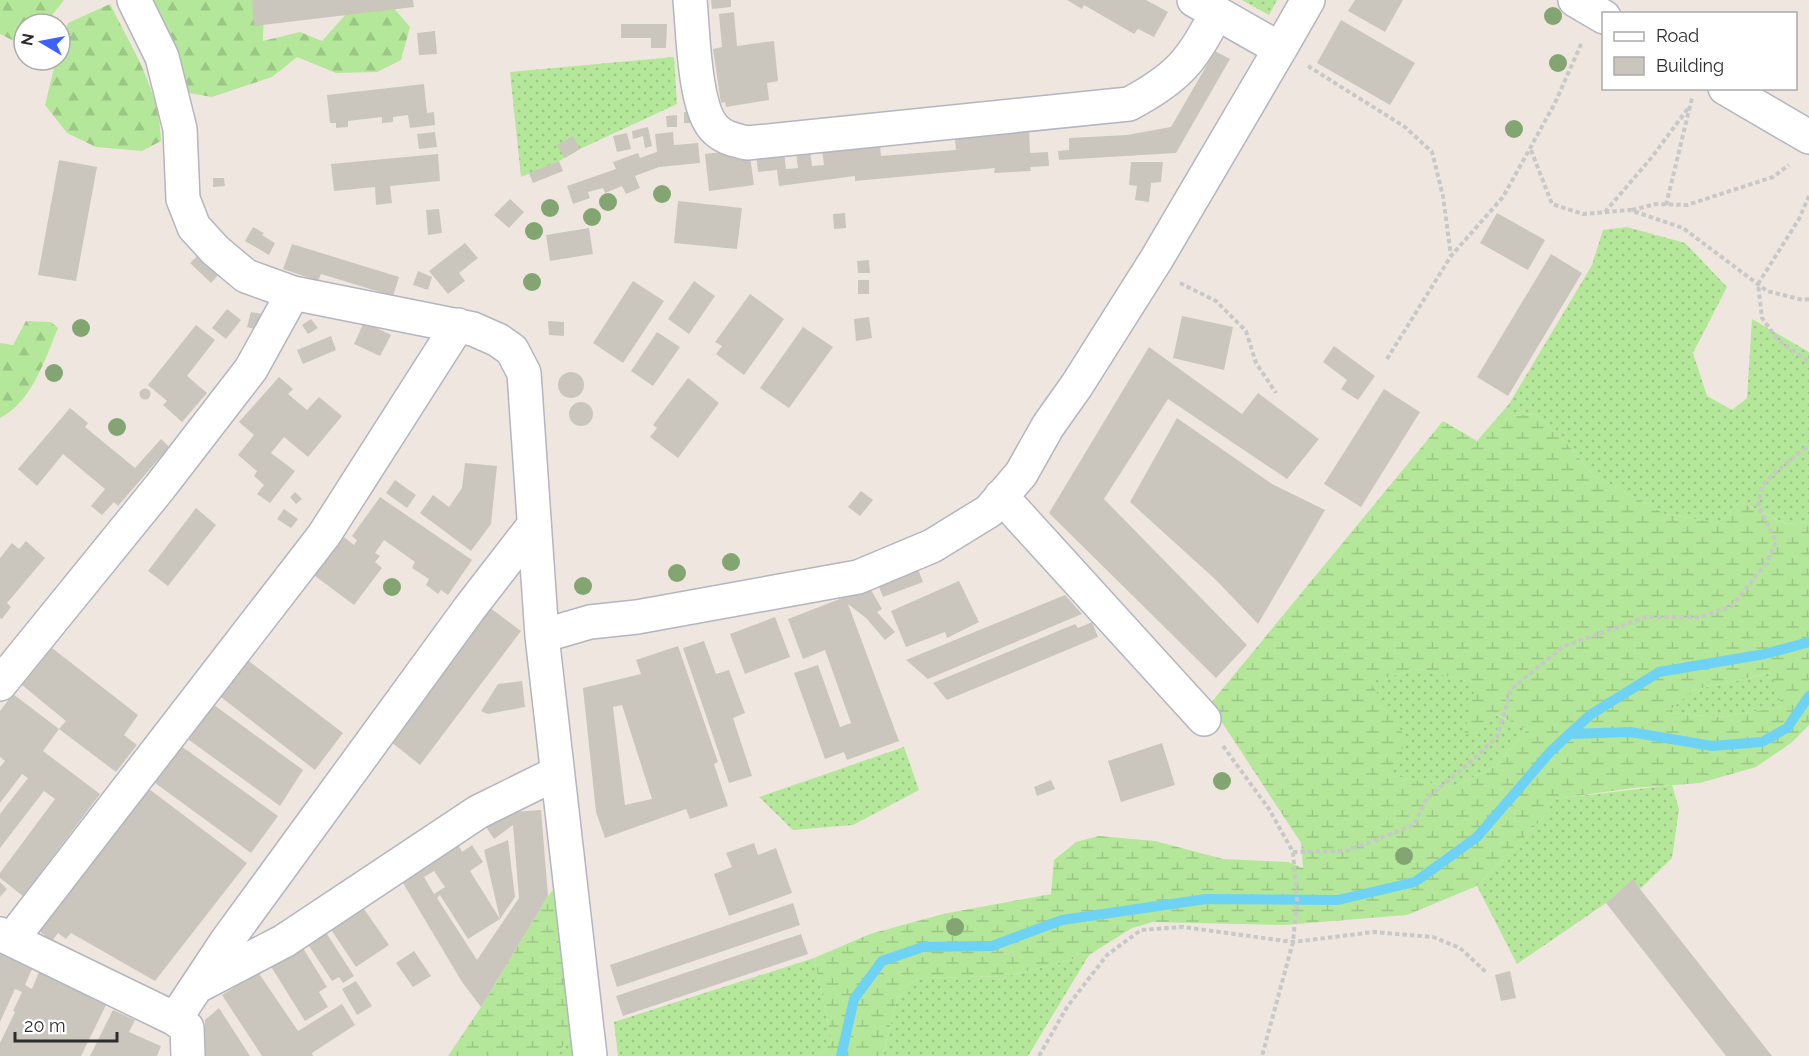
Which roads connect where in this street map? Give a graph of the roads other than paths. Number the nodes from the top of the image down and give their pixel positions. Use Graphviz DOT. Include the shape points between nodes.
graph roads {
  1 [pos="134,0"];
  2 [pos="690,0"];
  3 [pos="1308,0"];
  4 [pos="1205,6"];
  5 [pos="1280,49"];
  6 [pos="1727,90"];
  7 [pos="1800,150"];
  8 [pos="293,292"];
  9 [pos="458,325"];
  10 [pos="1001,496"];
  11 [pos="534,525"];
  12 [pos="542,636"];
  13 [pos="0,684"];
  14 [pos="1204,719"];
  15 [pos="557,773"];
  16 [pos="6,936"];
  17 [pos="198,986"];
  18 [pos="175,1019"];
  19 [pos="188,1056"];
  20 [pos="590,1056"];
  1 -- 8 [label="street" via="162,57 180,129 183,199 194,227 246,276"];
  2 -- 4 [label="street" via="704,111 713,127 727,138 747,143 1129,104 1184,67 1202,41"];
  3 -- 5 [label="street"];
  4 -- 5 [label="street"];
  5 -- 10 [label="street" via="1156,260 1021,474"];
  6 -- 7 [label="street"];
  8 -- 9 [label="street"];
  8 -- 13 [label="street" via="251,369"];
  9 -- 11 [label="street" via="498,340 512,350 524,373"];
  9 -- 16 [label="street" via="324,535"];
  10 -- 12 [label="street" via="989,511 932,546 858,577 590,622"];
  10 -- 14 [label="street"];
  11 -- 12 [label="street"];
  11 -- 17 [label="street" via="240,923"];
  12 -- 15 [label="street"];
  15 -- 17 [label="street" via="478,812 284,941"];
  15 -- 20 [label="street"];
  16 -- 18 [label="street"];
  17 -- 18 [label="street"];
  18 -- 19 [label="street" via="187,1028"];
}
